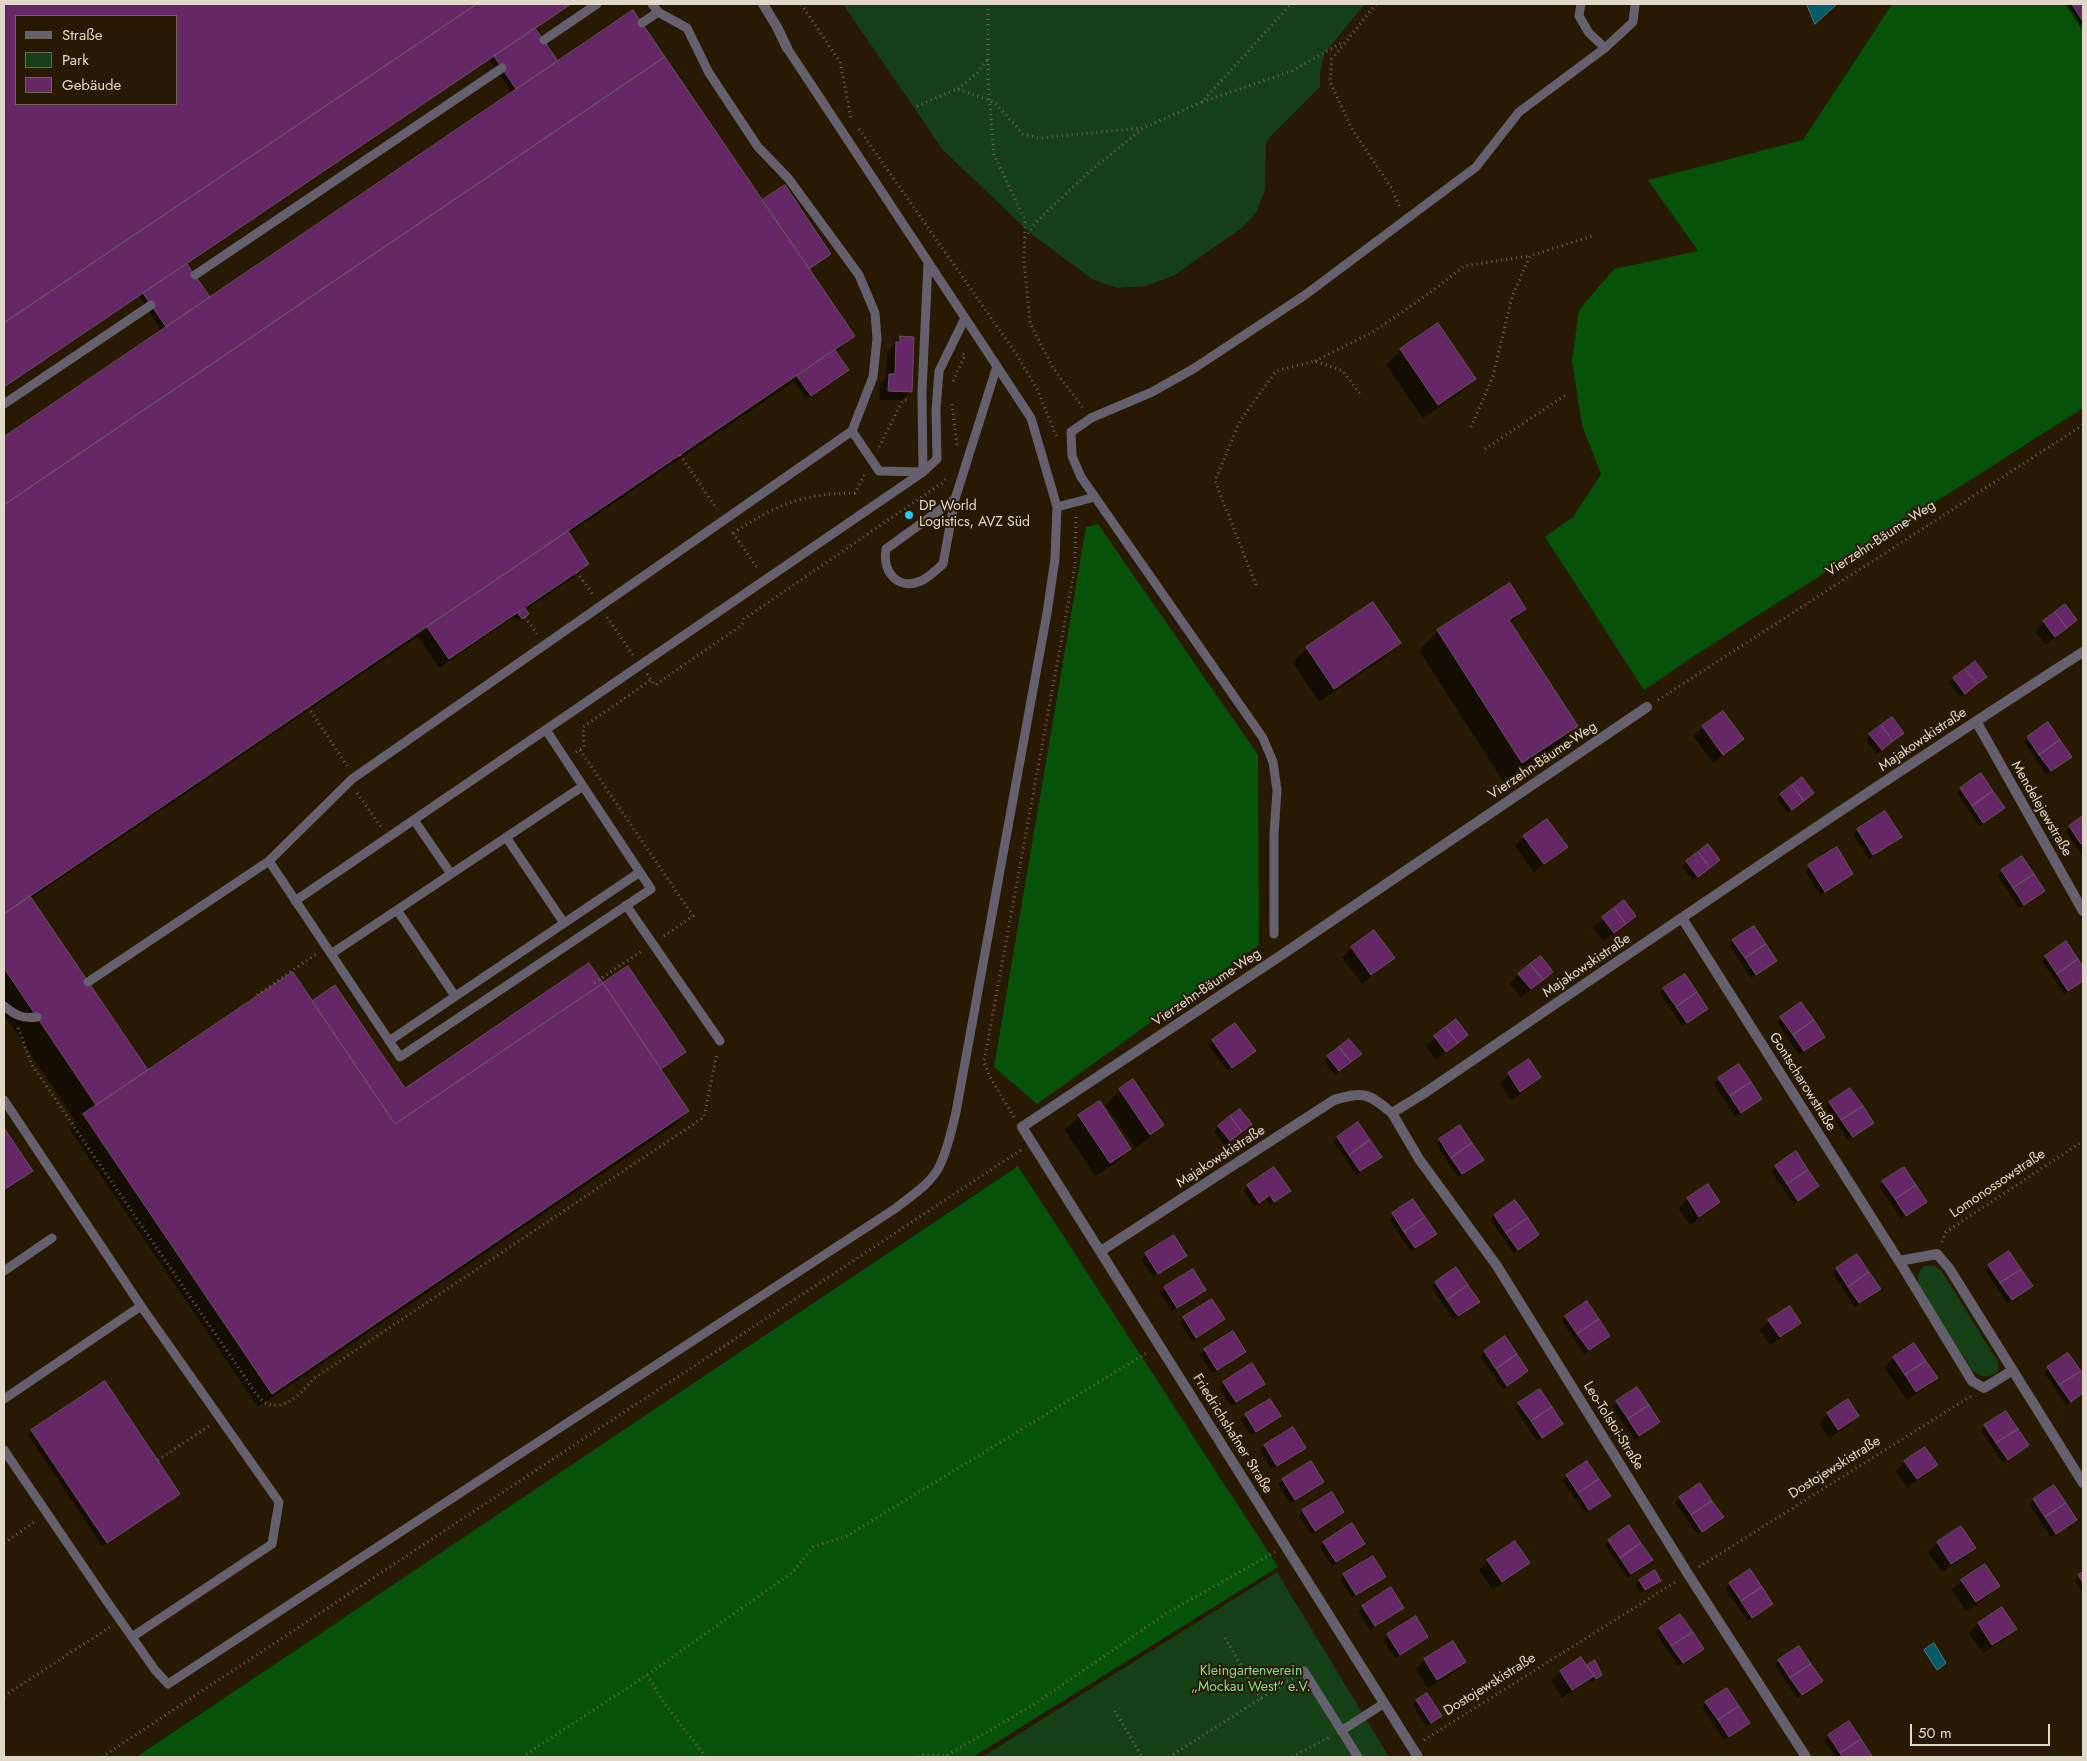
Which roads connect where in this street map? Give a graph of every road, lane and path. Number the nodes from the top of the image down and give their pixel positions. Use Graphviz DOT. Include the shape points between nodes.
graph roads {
  1 [pos="597,4"];
  2 [pos="652,4"];
  3 [pos="763,4"];
  4 [pos="801,4"];
  5 [pos="988,4"];
  6 [pos="1291,4"];
  7 [pos="1376,4"];
  8 [pos="1581,4"];
  9 [pos="1635,4"];
  10 [pos="658,12"];
  11 [pos="642,23"];
  12 [pos="544,40"];
  13 [pos="1346,41"];
  14 [pos="787,48"];
  15 [pos="1605,48"];
  16 [pos="988,59"];
  17 [pos="502,68"];
  18 [pos="957,89"];
  19 [pos="989,100"];
  20 [pos="1202,102"];
  21 [pos="917,106"];
  22 [pos="1143,128"];
  23 [pos="1404,219"];
  24 [pos="1595,235"];
  25 [pos="1024,239"];
  26 [pos="1530,256"];
  27 [pos="928,263"];
  28 [pos="194,275"];
  29 [pos="151,305"];
  30 [pos="965,318"];
  31 [pos="1314,361"];
  32 [pos="997,366"];
  33 [pos="1360,394"];
  34 [pos="1566,394"];
  35 [pos="922,399"];
  36 [pos="4,404"];
  37 [pos="1091,418"];
  38 [pos="2083,425"];
  39 [pos="1471,427"];
  40 [pos="852,431"];
  41 [pos="1060,447"];
  42 [pos="1485,449"];
  43 [pos="872,460"];
  44 [pos="923,472"];
  45 [pos="1095,497"];
  46 [pos="955,499"];
  47 [pos="1075,502"];
  48 [pos="1057,507"];
  49 [pos="733,533"];
  50 [pos="1256,585"];
  51 [pos="525,616"];
  52 [pos="544,645"];
  53 [pos="2083,652"];
  54 [pos="651,680"];
  55 [pos="1647,707"];
  56 [pos="1976,721"];
  57 [pos="546,730"];
  58 [pos="564,759"];
  59 [pos="583,786"];
  60 [pos="414,820"];
  61 [pos="506,837"];
  62 [pos="269,861"];
  63 [pos="640,872"];
  64 [pos="451,874"];
  65 [pos="295,901"];
  66 [pos="626,905"];
  67 [pos="397,910"];
  68 [pos="2083,911"];
  69 [pos="1682,918"];
  70 [pos="564,922"];
  71 [pos="1274,934"];
  72 [pos="328,950"];
  73 [pos="88,982"];
  74 [pos="257,994"];
  75 [pos="455,996"];
  76 [pos="4,1006"];
  77 [pos="12,1014"];
  78 [pos="36,1017"];
  79 [pos="389,1041"];
  80 [pos="720,1041"];
  81 [pos="4,1100"];
  82 [pos="1392,1113"];
  83 [pos="1022,1127"];
  84 [pos="2083,1141"];
  85 [pos="1032,1142"];
  86 [pos="52,1238"];
  87 [pos="1101,1251"];
  88 [pos="1936,1254"];
  89 [pos="1899,1261"];
  90 [pos="4,1271"];
  91 [pos="141,1306"];
  92 [pos="1160,1345"];
  93 [pos="2013,1370"];
  94 [pos="1984,1388"];
  95 [pos="4,1399"];
  96 [pos="220,1418"];
  97 [pos="4,1450"];
  98 [pos="158,1460"];
  99 [pos="2083,1483"];
  100 [pos="47,1514"];
  101 [pos="4,1543"];
  102 [pos="1286,1546"];
  103 [pos="1699,1567"];
  104 [pos="1682,1578"];
  105 [pos="120,1620"];
  106 [pos="132,1637"];
  107 [pos="1225,1638"];
  108 [pos="1304,1671"];
  109 [pos="647,1676"];
  110 [pos="4,1696"];
  111 [pos="1261,1699"];
  112 [pos="1383,1704"];
  113 [pos="1114,1711"];
  114 [pos="1342,1730"];
  115 [pos="1412,1748"];
  116 [pos="102,1757"];
  117 [pos="522,1757"];
  118 [pos="706,1757"];
  119 [pos="918,1757"];
  120 [pos="1142,1757"];
  121 [pos="1169,1757"];
  122 [pos="1292,1757"];
  123 [pos="1358,1757"];
  124 [pos="1418,1757"];
  125 [pos="1806,1757"];
  1 -- 12 [label="lane"];
  2 -- 10 [label="lane"];
  3 -- 14 [label="street"];
  4 -- 41 [label="path" via="840,62 850,117 1017,355 1037,389"];
  5 -- 16 [label="path"];
  6 -- 20 [label="path"];
  7 -- 13 [label="path"];
  8 -- 15 [label="lane" via="1579,16 1589,34"];
  9 -- 15 [label="lane" via="1633,22"];
  10 -- 11 [label="lane"];
  10 -- 40 [label="lane" via="687,28 709,73 758,147 788,178 860,275 875,313 877,339 873,378"];
  13 -- 20 [label="path" via="1292,71"];
  13 -- 23 [label="path" via="1332,59 1330,82 1352,129 1392,190"];
  14 -- 27 [label="lane"];
  15 -- 23 [label="lane" via="1519,112 1476,167"];
  16 -- 18 [label="path"];
  16 -- 19 [label="path"];
  17 -- 28 [label="lane"];
  18 -- 19 [label="path"];
  18 -- 21 [label="path"];
  19 -- 22 [label="path" via="1023,134 1039,138"];
  19 -- 25 [label="path" via="994,155 1025,220"];
  20 -- 22 [label="path"];
  22 -- 25 [label="path" via="1080,180 1038,220"];
  23 -- 37 [label="lane" via="1305,295 1193,369 1152,392"];
  24 -- 26 [label="path"];
  25 -- 37 [label="path" via="1030,323 1053,368"];
  26 -- 31 [label="path" via="1464,266 1373,332"];
  26 -- 39 [label="path" via="1512,296 1493,376"];
  27 -- 30 [label="lane"];
  27 -- 35 [label="lane"];
  29 -- 36 [label="lane"];
  30 -- 32 [label="lane"];
  30 -- 44 [label="lane" via="939,371 937,459"];
  31 -- 33 [label="path" via="1343,372"];
  31 -- 50 [label="path" via="1276,371 1240,421 1215,481"];
  32 -- 46 [label="lane"];
  32 -- 48 [label="lane" via="1032,418"];
  34 -- 42 [label="path"];
  35 -- 43 [label="path" via="903,400"];
  35 -- 44 [label="lane"];
  37 -- 45 [label="lane" via="1071,432 1072,456"];
  38 -- 55 [label="path, Vierzehn-Bäume-Weg"];
  40 -- 43 [label="lane"];
  40 -- 52 [label="lane"];
  43 -- 44 [label="lane" via="880,470"];
  43 -- 49 [label="path" via="855,493 803,498 782,505"];
  44 -- 57 [label="lane"];
  45 -- 47 [label="lane"];
  45 -- 71 [label="lane" via="1263,738 1273,762 1277,790"];
  46 -- 46 [label="lane" via="886,549 886,569 892,577 911,584 921,581 943,564"];
  47 -- 48 [label="lane"];
  47 -- 83 [label="path" via="1075,566 984,1062 1008,1109"];
  48 -- 106 [label="lane" via="1055,559 1047,613 956,1112 940,1166 923,1187 896,1208 168,1684"];
  51 -- 52 [label="path"];
  52 -- 62 [label="lane" via="352,779"];
  53 -- 56 [label="street, Majakowskistraße"];
  54 -- 58 [label="path" via="583,727 584,747"];
  55 -- 83 [label="street, Vierzehn-Bäume-Weg"];
  56 -- 68 [label="street, Mendelejewstraße"];
  56 -- 69 [label="street, Majakowskistraße"];
  57 -- 58 [label="lane"];
  57 -- 60 [label="lane"];
  58 -- 59 [label="lane"];
  59 -- 61 [label="lane"];
  59 -- 63 [label="lane"];
  60 -- 64 [label="lane"];
  60 -- 65 [label="lane"];
  61 -- 64 [label="lane"];
  61 -- 70 [label="lane"];
  62 -- 65 [label="lane"];
  62 -- 73 [label="lane"];
  63 -- 66 [label="lane" via="651,889"];
  63 -- 70 [label="lane"];
  64 -- 67 [label="lane"];
  65 -- 72 [label="lane"];
  66 -- 79 [label="lane" via="400,1057"];
  66 -- 80 [label="lane"];
  67 -- 72 [label="lane"];
  67 -- 75 [label="lane"];
  69 -- 82 [label="street, Majakowskistraße"];
  69 -- 89 [label="street, Gontscharowstraße"];
  70 -- 75 [label="lane"];
  72 -- 74 [label="path"];
  72 -- 79 [label="lane"];
  75 -- 79 [label="lane"];
  76 -- 77 [label="lane"];
  77 -- 78 [label="lane"];
  77 -- 80 [label="path" via="32,1065 257,1395 266,1404 279,1405 299,1396 313,1379 704,1117"];
  81 -- 91 [label="lane"];
  82 -- 87 [label="street, Majakowskistraße" via="1372,1096 1354,1094 1334,1100"];
  82 -- 125 [label="street, Leo-Tolstoi-Straße" via="1420,1159 1497,1266"];
  83 -- 85 [label="street, Friedrichshafner Straße"];
  84 -- 88 [label="path, Lomonossowstraße" via="1946,1232"];
  85 -- 87 [label="street, Friedrichshafner Straße"];
  85 -- 116 [label="path"];
  86 -- 90 [label="lane"];
  87 -- 92 [label="street, Friedrichshafner Straße"];
  88 -- 89 [label="street"];
  88 -- 93 [label="street" via="1949,1268"];
  89 -- 94 [label="street, Gontscharowstraße" via="1972,1381"];
  91 -- 95 [label="lane"];
  91 -- 96 [label="lane"];
  92 -- 102 [label="street, Friedrichshafner Straße"];
  92 -- 109 [label="path" via="847,1536 813,1548 793,1572"];
  93 -- 94 [label="street"];
  93 -- 99 [label="street"];
  94 -- 103 [label="path, Dostojewskistraße"];
  96 -- 98 [label="path"];
  96 -- 106 [label="lane" via="279,1502 272,1544"];
  97 -- 100 [label="lane"];
  100 -- 101 [label="path"];
  100 -- 105 [label="lane"];
  102 -- 112 [label="street, Friedrichshafner Straße"];
  102 -- 119 [label="path" via="1167,1613 1033,1705 946,1756"];
  104 -- 115 [label="path, Dostojewskistraße"];
  105 -- 106 [label="lane"];
  105 -- 110 [label="path"];
  107 -- 111 [label="path"];
  108 -- 111 [label="path"];
  108 -- 114 [label="lane"];
  109 -- 117 [label="path"];
  109 -- 118 [label="path"];
  111 -- 121 [label="path"];
  112 -- 114 [label="lane"];
  112 -- 115 [label="street, Friedrichshafner Straße"];
  113 -- 120 [label="path"];
  114 -- 122 [label="path"];
  114 -- 123 [label="lane"];
  115 -- 124 [label="street, Friedrichshafner Straße"];
}
